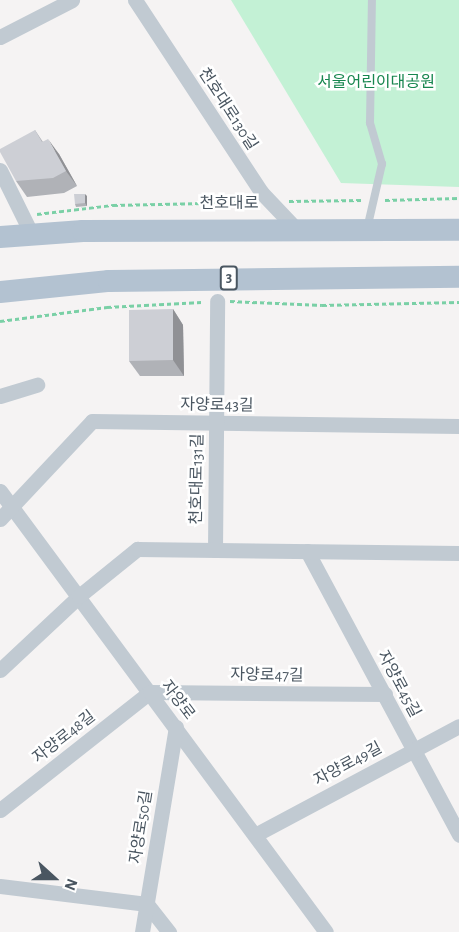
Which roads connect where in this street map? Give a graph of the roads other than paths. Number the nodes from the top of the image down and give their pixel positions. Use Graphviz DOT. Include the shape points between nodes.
graph roads {
  1 [pos="72,0"];
  2 [pos="135,0"];
  3 [pos="372,0"];
  4 [pos="0,37"];
  5 [pos="0,170"];
  6 [pos="26,224"];
  7 [pos="459,230"];
  8 [pos="366,231"];
  9 [pos="298,232"];
  10 [pos="0,237"];
  11 [pos="459,277"];
  12 [pos="0,292"];
  13 [pos="217,301"];
  14 [pos="37,385"];
  15 [pos="0,396"];
  16 [pos="216,423"];
  17 [pos="459,426"];
  18 [pos="0,491"];
  19 [pos="12,507"];
  20 [pos="0,519"];
  21 [pos="215,550"];
  22 [pos="307,551"];
  23 [pos="459,553"];
  24 [pos="79,596"];
  25 [pos="0,670"];
  26 [pos="150,692"];
  27 [pos="385,694"];
  28 [pos="459,726"];
  29 [pos="176,727"];
  30 [pos="414,749"];
  31 [pos="0,810"];
  32 [pos="255,835"];
  33 [pos="459,835"];
  34 [pos="0,886"];
  35 [pos="147,904"];
  36 [pos="142,932"];
  37 [pos="169,932"];
  38 [pos="326,932"];
  1 -- 4 [label="street"];
  2 -- 9 [label="street, 천호대로130길" via="272,202"];
  3 -- 8 [label="lane" via="370,123 382,164"];
  5 -- 6 [label="street"];
  6 -- 9 [label="main road, 천호대로"];
  6 -- 10 [label="main road, 천호대로"];
  7 -- 8 [label="main road, 천호대로"];
  8 -- 9 [label="main road, 천호대로"];
  11 -- 12 [label="main road, 3" via="109,281"];
  13 -- 16 [label="street, 천호대로131길"];
  14 -- 15 [label="street"];
  16 -- 17 [label="street, 자양로43길"];
  16 -- 19 [label="street, 자양로43길" via="92,421"];
  16 -- 21 [label="street, 천호대로131길"];
  18 -- 19 [label="street, 자양로"];
  19 -- 20 [label="street, 자양로43길"];
  19 -- 24 [label="street, 자양로"];
  21 -- 22 [label="street"];
  21 -- 24 [label="street" via="137,549"];
  22 -- 23 [label="street"];
  22 -- 27 [label="street, 자양로45길"];
  24 -- 25 [label="street"];
  24 -- 26 [label="street, 자양로"];
  26 -- 27 [label="street, 자양로47길"];
  26 -- 29 [label="street, 자양로"];
  26 -- 31 [label="street, 자양로48길"];
  27 -- 30 [label="street, 자양로45길"];
  28 -- 30 [label="street, 자양로49길"];
  29 -- 32 [label="street, 자양로"];
  29 -- 35 [label="street, 자양로50길"];
  30 -- 32 [label="street, 자양로49길"];
  30 -- 33 [label="street, 자양로45길"];
  32 -- 38 [label="street, 자양로"];
  34 -- 35 [label="street"];
  35 -- 36 [label="street, 자양로50길"];
  35 -- 37 [label="street"];
}
